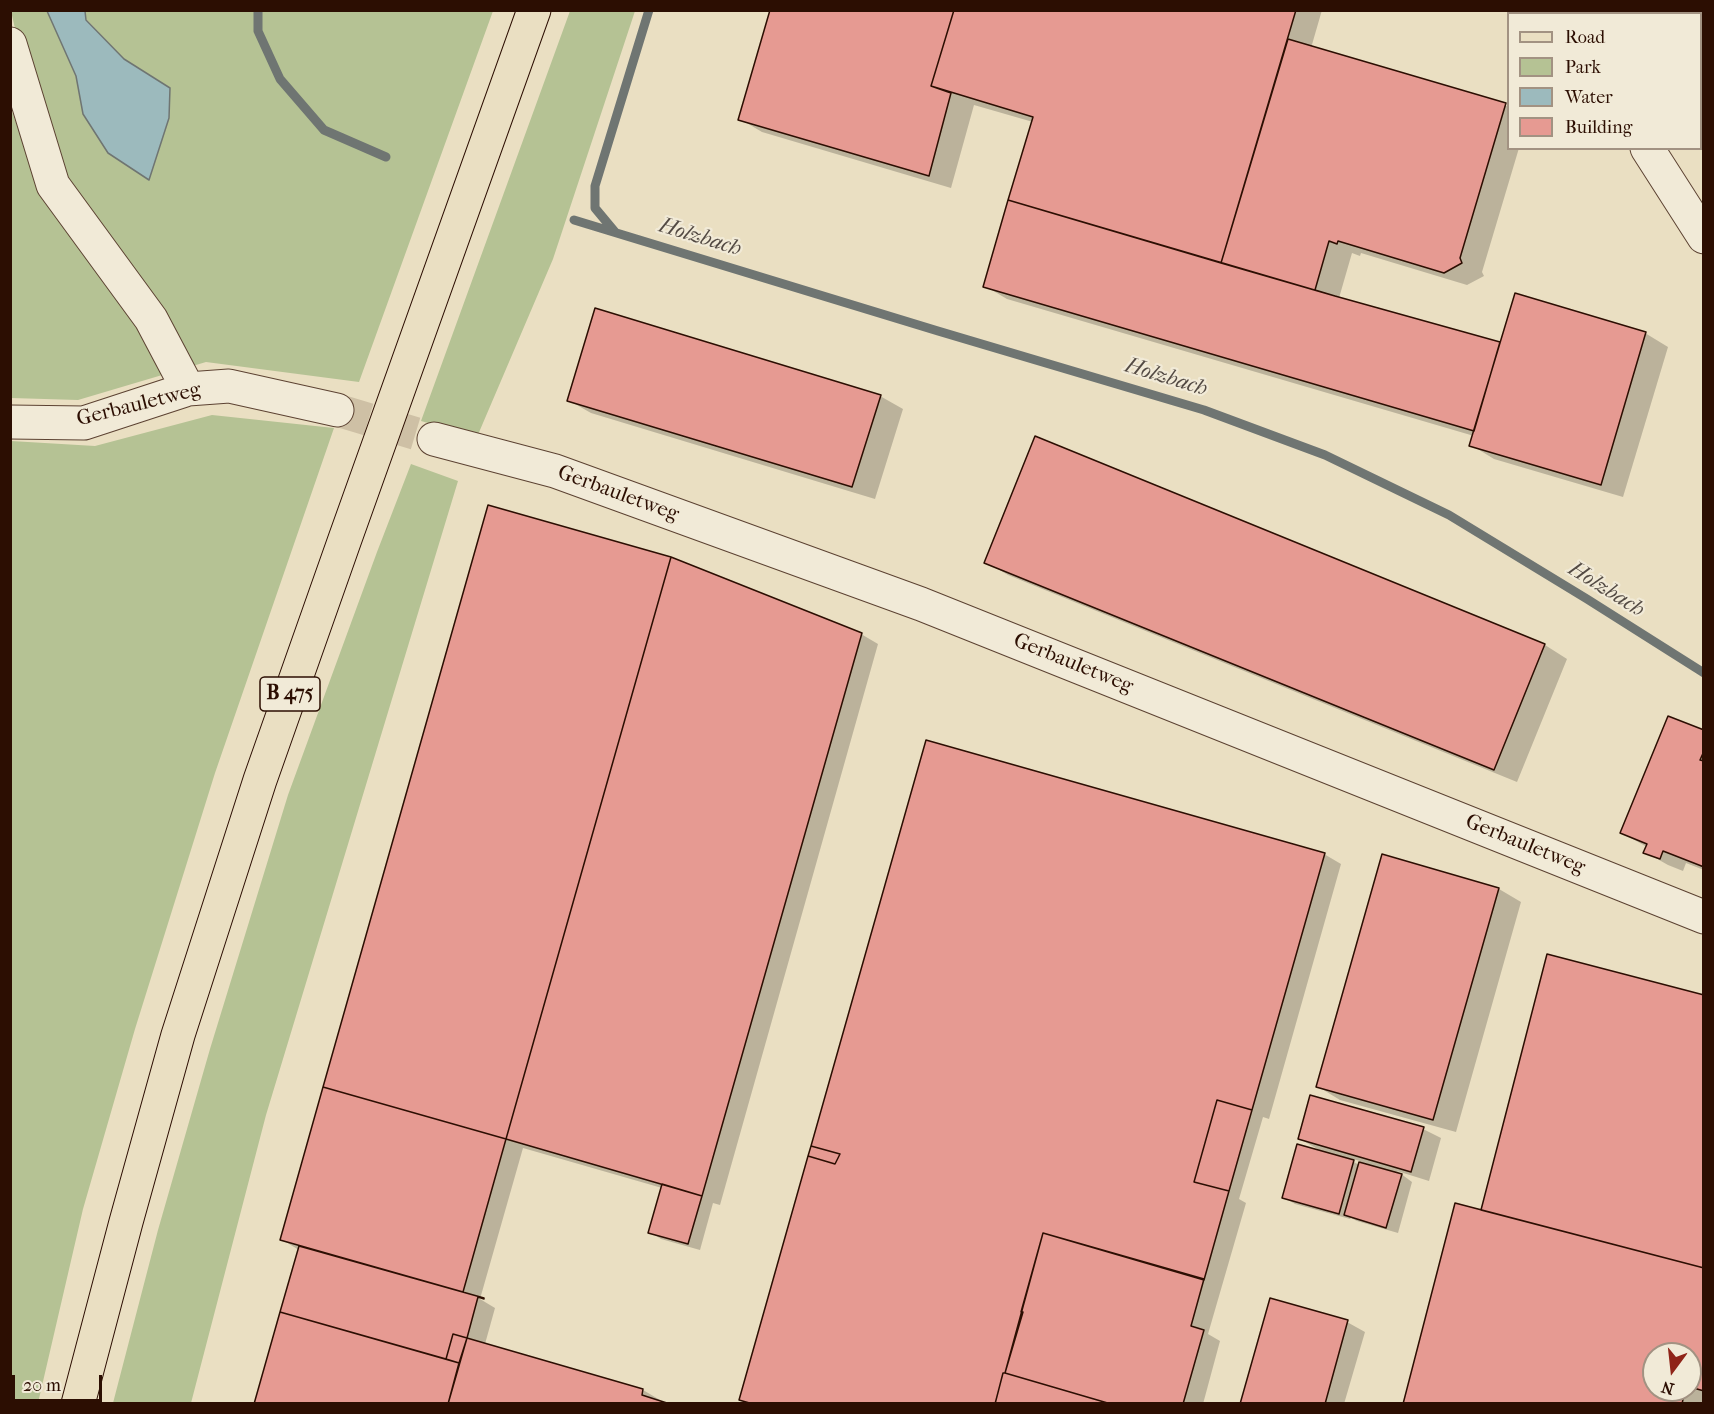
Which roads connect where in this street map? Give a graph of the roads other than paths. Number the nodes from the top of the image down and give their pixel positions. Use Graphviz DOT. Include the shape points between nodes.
graph roads {
  1 [pos="534,10"];
  2 [pos="10,44"];
  3 [pos="1648,150"];
  4 [pos="1704,237"];
  5 [pos="188,388"];
  6 [pos="337,410"];
  7 [pos="10,422"];
  8 [pos="434,439"];
  9 [pos="1704,917"];
  10 [pos="80,1397"];
  1 -- 10 [label="main road, B 475" via="260,780 178,1035"];
  2 -- 5 [label="street" via="53,185 151,319"];
  3 -- 4 [label="street"];
  5 -- 6 [label="street, Gerbauletweg" via="229,387"];
  5 -- 7 [label="street, Gerbauletweg" via="84,423"];
  8 -- 9 [label="street, Gerbauletweg" via="555,471 921,604"];
}
